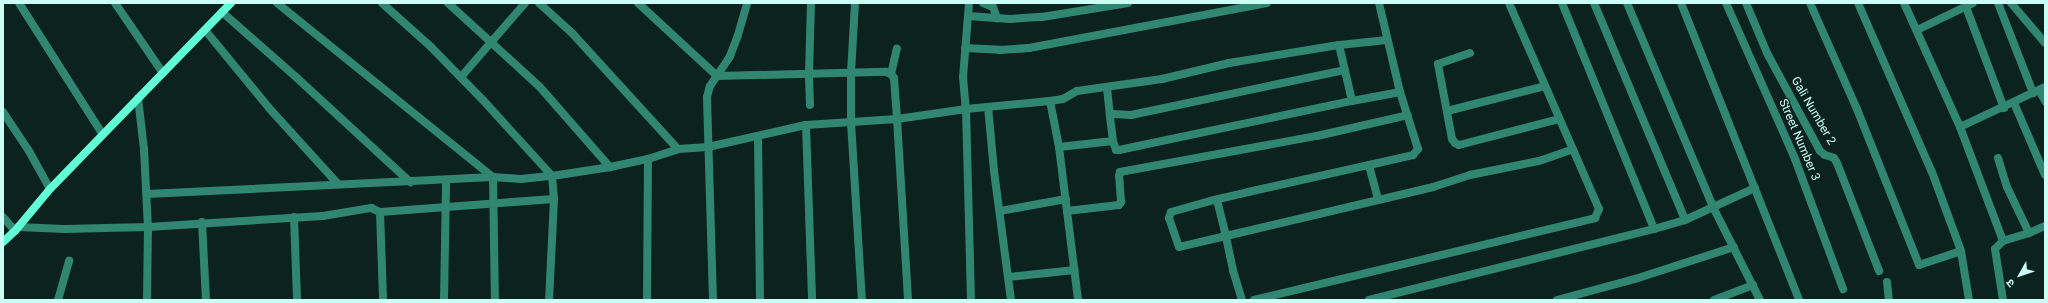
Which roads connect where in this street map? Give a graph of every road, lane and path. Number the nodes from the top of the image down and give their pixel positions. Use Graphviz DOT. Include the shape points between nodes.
graph roads {
  1 [pos="19,3"];
  2 [pos="115,3"];
  3 [pos="231,3"];
  4 [pos="277,3"];
  5 [pos="382,3"];
  6 [pos="448,3"];
  7 [pos="525,3"];
  8 [pos="539,3"];
  9 [pos="638,3"];
  10 [pos="811,3"];
  11 [pos="855,3"];
  12 [pos="969,3"];
  13 [pos="983,3"];
  14 [pos="1128,3"];
  15 [pos="1267,3"];
  16 [pos="1379,3"];
  17 [pos="1509,3"];
  18 [pos="1562,3"];
  19 [pos="1594,3"];
  20 [pos="1627,3"];
  21 [pos="1680,3"];
  22 [pos="1726,3"];
  23 [pos="1746,3"];
  24 [pos="1810,3"];
  25 [pos="1858,3"];
  26 [pos="1904,3"];
  27 [pos="1973,3"];
  28 [pos="1998,3"];
  29 [pos="2011,3"];
  30 [pos="746,4"];
  31 [pos="1966,7"];
  32 [pos="222,12"];
  33 [pos="968,16"];
  34 [pos="997,18"];
  35 [pos="205,30"];
  36 [pos="1917,30"];
  37 [pos="1387,40"];
  38 [pos="491,42"];
  39 [pos="2045,43"];
  40 [pos="1339,45"];
  41 [pos="965,48"];
  42 [pos="897,49"];
  43 [pos="1470,53"];
  44 [pos="1344,70"];
  45 [pos="163,73"];
  46 [pos="851,73"];
  47 [pos="809,74"];
  48 [pos="891,74"];
  49 [pos="717,76"];
  50 [pos="461,77"];
  51 [pos="1545,86"];
  52 [pos="1107,88"];
  53 [pos="2039,90"];
  54 [pos="1400,92"];
  55 [pos="138,98"];
  56 [pos="1050,101"];
  57 [pos="1352,101"];
  58 [pos="2045,101"];
  59 [pos="2014,102"];
  60 [pos="810,105"];
  61 [pos="988,107"];
  62 [pos="2004,108"];
  63 [pos="966,109"];
  64 [pos="1447,111"];
  65 [pos="3,112"];
  66 [pos="1110,115"];
  67 [pos="1408,115"];
  68 [pos="1559,118"];
  69 [pos="897,119"];
  70 [pos="851,122"];
  71 [pos="806,125"];
  72 [pos="1960,127"];
  73 [pos="103,135"];
  74 [pos="758,136"];
  75 [pos="1112,140"];
  76 [pos="708,147"];
  77 [pos="1059,147"];
  78 [pos="678,149"];
  79 [pos="1573,149"];
  80 [pos="1998,158"];
  81 [pos="648,159"];
  82 [pos="1369,165"];
  83 [pos="610,167"];
  84 [pos="2045,175"];
  85 [pos="552,176"];
  86 [pos="493,177"];
  87 [pos="446,180"];
  88 [pos="410,182"];
  89 [pos="338,184"];
  90 [pos="1755,188"];
  91 [pos="50,189"];
  92 [pos="147,194"];
  93 [pos="554,199"];
  94 [pos="1066,199"];
  95 [pos="1378,199"];
  96 [pos="1217,200"];
  97 [pos="493,203"];
  98 [pos="446,207"];
  99 [pos="1713,208"];
  100 [pos="1000,211"];
  101 [pos="1067,211"];
  102 [pos="380,212"];
  103 [pos="3,217"];
  104 [pos="294,217"];
  105 [pos="1685,220"];
  106 [pos="202,222"];
  107 [pos="2045,226"];
  108 [pos="148,227"];
  109 [pos="16,229"];
  110 [pos="1654,229"];
  111 [pos="2029,233"];
  112 [pos="1226,236"];
  113 [pos="3,242"];
  114 [pos="2003,242"];
  115 [pos="1734,247"];
  116 [pos="1961,251"];
  117 [pos="69,261"];
  118 [pos="1075,270"];
  119 [pos="1879,271"];
  120 [pos="1009,277"];
  121 [pos="1887,282"];
  122 [pos="1754,285"];
  123 [pos="1843,289"];
  124 [pos="1734,297"];
  125 [pos="1799,299"];
  126 [pos="58,300"];
  127 [pos="147,300"];
  128 [pos="206,300"];
  129 [pos="297,300"];
  130 [pos="383,300"];
  131 [pos="444,300"];
  132 [pos="495,300"];
  133 [pos="549,300"];
  134 [pos="647,300"];
  135 [pos="713,300"];
  136 [pos="760,300"];
  137 [pos="812,300"];
  138 [pos="862,300"];
  139 [pos="908,300"];
  140 [pos="971,300"];
  141 [pos="1011,300"];
  142 [pos="1078,300"];
  143 [pos="1242,300"];
  144 [pos="1254,300"];
  145 [pos="1369,300"];
  146 [pos="1557,300"];
  147 [pos="1714,300"];
  148 [pos="1760,300"];
  149 [pos="1889,300"];
  150 [pos="1970,300"];
  151 [pos="2003,300"];
  1 -- 73 [label="street"];
  2 -- 45 [label="street"];
  3 -- 32 [label="street"];
  4 -- 86 [label="street"];
  5 -- 50 [label="street"];
  6 -- 38 [label="street"];
  7 -- 38 [label="street"];
  8 -- 78 [label="street" via="572,33"];
  9 -- 49 [label="street"];
  10 -- 47 [label="street"];
  11 -- 46 [label="street"];
  12 -- 33 [label="street"];
  13 -- 34 [label="street" via="993,7"];
  14 -- 34 [label="street" via="1042,17"];
  15 -- 41 [label="street" via="1029,48"];
  16 -- 37 [label="street"];
  17 -- 51 [label="street"];
  18 -- 110 [label="street"];
  19 -- 105 [label="street"];
  20 -- 99 [label="street"];
  21 -- 90 [label="street"];
  22 -- 123 [label="street, Street Number 3" via="1795,159"];
  23 -- 119 [label="street, Gali Number 2" via="1767,53 1820,151 1834,158 1837,163"];
  24 -- 116 [label="street" via="1857,109 1919,265"];
  25 -- 116 [label="street" via="1932,172"];
  26 -- 36 [label="street"];
  27 -- 31 [label="street"];
  28 -- 53 [label="street"];
  29 -- 39 [label="street"];
  30 -- 49 [label="street" via="730,56"];
  31 -- 36 [label="street"];
  31 -- 62 [label="street"];
  32 -- 35 [label="street"];
  32 -- 88 [label="street"];
  33 -- 34 [label="street"];
  33 -- 41 [label="street"];
  35 -- 45 [label="street"];
  35 -- 89 [label="street" via="269,108"];
  36 -- 72 [label="street"];
  37 -- 40 [label="street"];
  37 -- 54 [label="street"];
  38 -- 50 [label="street"];
  38 -- 83 [label="street" via="539,86"];
  40 -- 44 [label="street"];
  40 -- 52 [label="street" via="1229,63 1162,79"];
  41 -- 63 [label="street" via="963,77"];
  42 -- 48 [label="street"];
  43 -- 64 [label="street" via="1438,64"];
  44 -- 57 [label="street"];
  44 -- 66 [label="street" via="1131,115"];
  45 -- 55 [label="street"];
  46 -- 47 [label="street"];
  46 -- 48 [label="street"];
  46 -- 70 [label="street"];
  47 -- 49 [label="street"];
  47 -- 60 [label="street"];
  48 -- 69 [label="street" via="894,78"];
  49 -- 76 [label="street" via="710,86 707,97"];
  50 -- 85 [label="street"];
  51 -- 64 [label="street"];
  51 -- 68 [label="street"];
  52 -- 56 [label="street" via="1077,91 1063,99"];
  52 -- 66 [label="street"];
  53 -- 58 [label="street"];
  53 -- 59 [label="street"];
  54 -- 57 [label="street"];
  54 -- 67 [label="street"];
  55 -- 73 [label="street"];
  55 -- 92 [label="street"];
  56 -- 61 [label="street"];
  56 -- 77 [label="street"];
  57 -- 75 [label="street" via="1119,150 1116,150"];
  59 -- 62 [label="street"];
  59 -- 84 [label="street"];
  61 -- 63 [label="street"];
  61 -- 100 [label="street"];
  62 -- 72 [label="street"];
  63 -- 69 [label="street"];
  63 -- 140 [label="street"];
  64 -- 68 [label="street" via="1452,139 1459,144"];
  65 -- 91 [label="street"];
  66 -- 75 [label="street"];
  67 -- 82 [label="street" via="1417,144 1416,153"];
  67 -- 101 [label="street" via="1317,136 1120,172 1119,205"];
  68 -- 79 [label="street"];
  69 -- 70 [label="street"];
  69 -- 139 [label="street"];
  70 -- 71 [label="street"];
  70 -- 138 [label="street"];
  71 -- 74 [label="street"];
  71 -- 137 [label="street"];
  72 -- 114 [label="street"];
  73 -- 91 [label="street"];
  74 -- 76 [label="street"];
  74 -- 136 [label="street"];
  75 -- 77 [label="street"];
  76 -- 78 [label="street"];
  76 -- 135 [label="street"];
  77 -- 94 [label="street"];
  78 -- 81 [label="street"];
  79 -- 95 [label="street" via="1539,160"];
  79 -- 144 [label="street" via="1598,209 1594,218"];
  80 -- 111 [label="street" via="2006,187"];
  81 -- 83 [label="street"];
  81 -- 134 [label="street"];
  82 -- 95 [label="street"];
  82 -- 96 [label="street"];
  83 -- 85 [label="street"];
  85 -- 86 [label="street" via="521,179"];
  85 -- 93 [label="street"];
  86 -- 87 [label="street"];
  86 -- 97 [label="street"];
  87 -- 88 [label="street"];
  87 -- 98 [label="street"];
  88 -- 89 [label="street"];
  89 -- 92 [label="street"];
  90 -- 99 [label="street"];
  90 -- 125 [label="street"];
  91 -- 109 [label="street"];
  92 -- 108 [label="street"];
  93 -- 97 [label="street"];
  93 -- 133 [label="street"];
  94 -- 100 [label="street"];
  94 -- 101 [label="street"];
  95 -- 112 [label="street"];
  96 -- 112 [label="street"];
  96 -- 112 [label="street" via="1171,212 1169,218 1179,247"];
  97 -- 98 [label="street"];
  97 -- 132 [label="street"];
  98 -- 102 [label="street"];
  98 -- 131 [label="street"];
  99 -- 105 [label="street"];
  99 -- 115 [label="street"];
  100 -- 120 [label="street"];
  101 -- 118 [label="street"];
  102 -- 104 [label="street" via="371,208 324,216"];
  102 -- 130 [label="street"];
  103 -- 109 [label="street"];
  104 -- 106 [label="street"];
  104 -- 129 [label="street"];
  105 -- 110 [label="street"];
  106 -- 108 [label="street"];
  106 -- 128 [label="street"];
  107 -- 111 [label="street"];
  108 -- 109 [label="street"];
  108 -- 127 [label="street"];
  109 -- 113 [label="street"];
  110 -- 145 [label="street"];
  111 -- 114 [label="street"];
  112 -- 143 [label="street"];
  114 -- 151 [label="street" via="1995,252"];
  115 -- 122 [label="street"];
  115 -- 146 [label="street"];
  116 -- 150 [label="street"];
  117 -- 126 [label="street"];
  118 -- 120 [label="street"];
  118 -- 142 [label="street"];
  120 -- 141 [label="street"];
  121 -- 149 [label="street"];
  122 -- 124 [label="street"];
  122 -- 148 [label="street"];
  124 -- 147 [label="street"];
}
